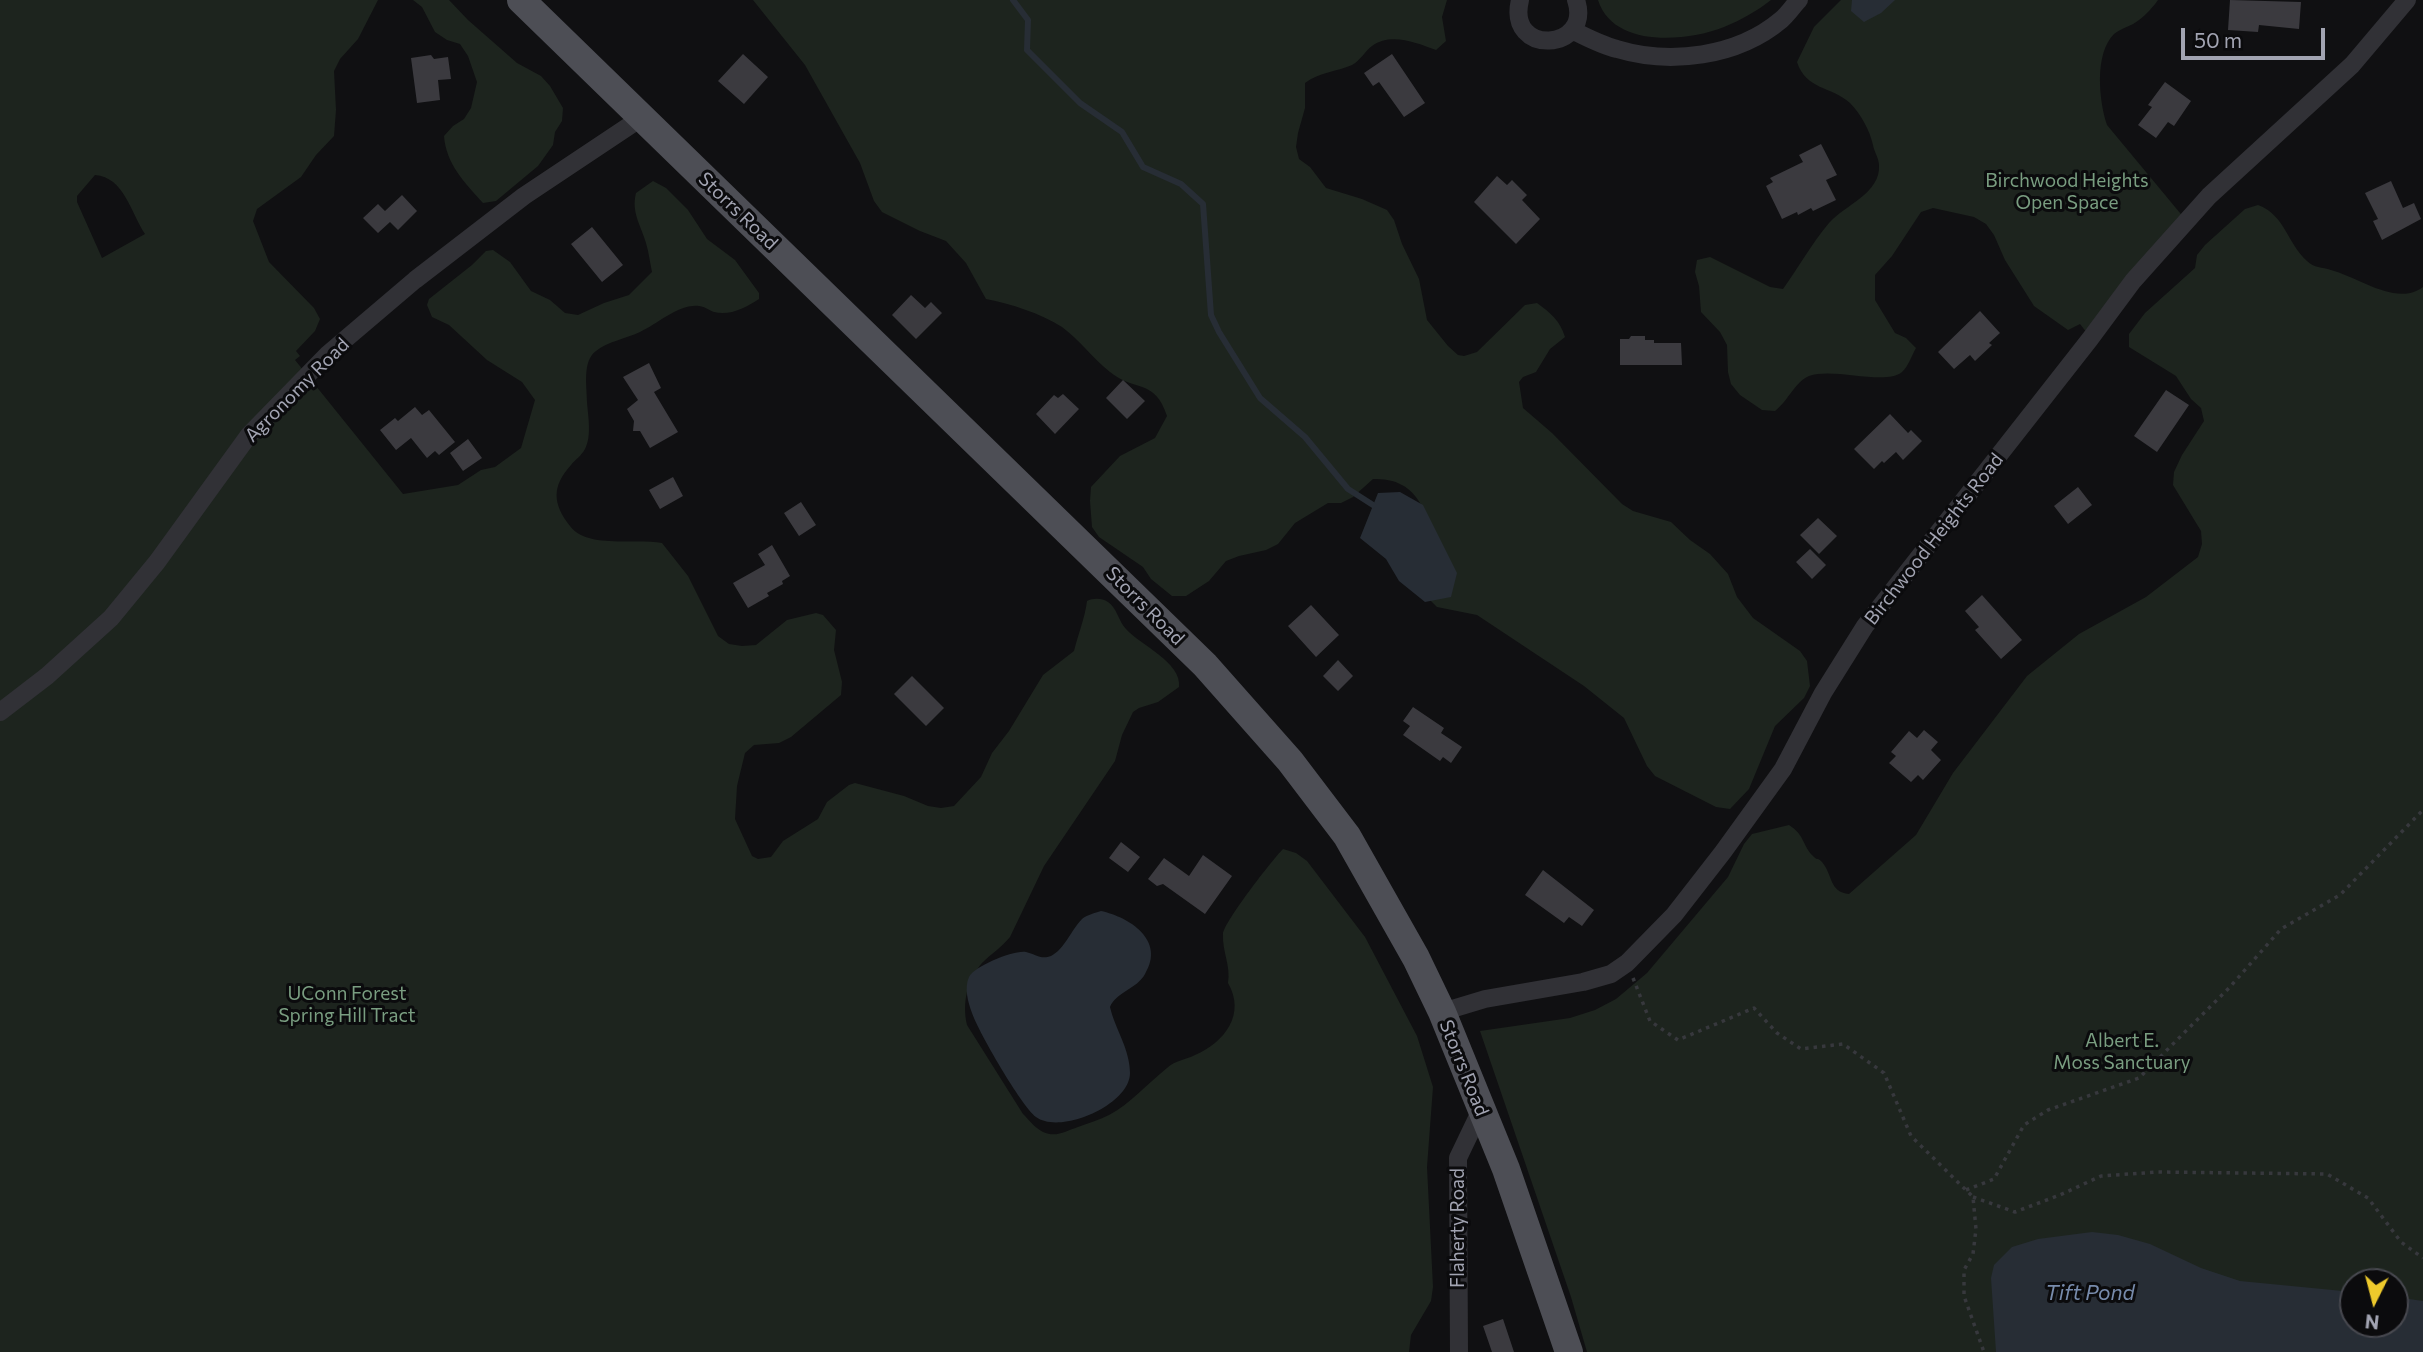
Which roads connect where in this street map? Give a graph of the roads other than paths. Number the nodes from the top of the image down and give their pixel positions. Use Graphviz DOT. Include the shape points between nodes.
graph roads {
  1 [pos="521,0"];
  2 [pos="1520,0"];
  3 [pos="1576,0"];
  4 [pos="1799,0"];
  5 [pos="2407,0"];
  6 [pos="1572,30"];
  7 [pos="641,118"];
  8 [pos="0,712"];
  9 [pos="1442,1012"];
  10 [pos="1481,1110"];
  11 [pos="1459,1352"];
  12 [pos="1569,1352"];
  1 -- 7 [label="main road, Storrs Road"];
  2 -- 6 [label="street" via="1519,21 1532,37 1549,42"];
  3 -- 6 [label="street" via="1579,13"];
  4 -- 6 [label="street" via="1781,20 1744,43 1702,56 1617,49"];
  5 -- 9 [label="street, Birchwood Heights Road" via="2352,65 2209,196 2133,281 1865,626 1783,769 1674,915 1611,974"];
  7 -- 8 [label="street, Agronomy Road" via="524,196 328,354 249,435 111,618"];
  7 -- 9 [label="main road, Storrs Road" via="1205,665 1290,761 1346,836"];
  9 -- 10 [label="main road, Storrs Road"];
  10 -- 11 [label="street, Flaherty Road" via="1458,1158"];
  10 -- 12 [label="main road, Storrs Road"];
}
